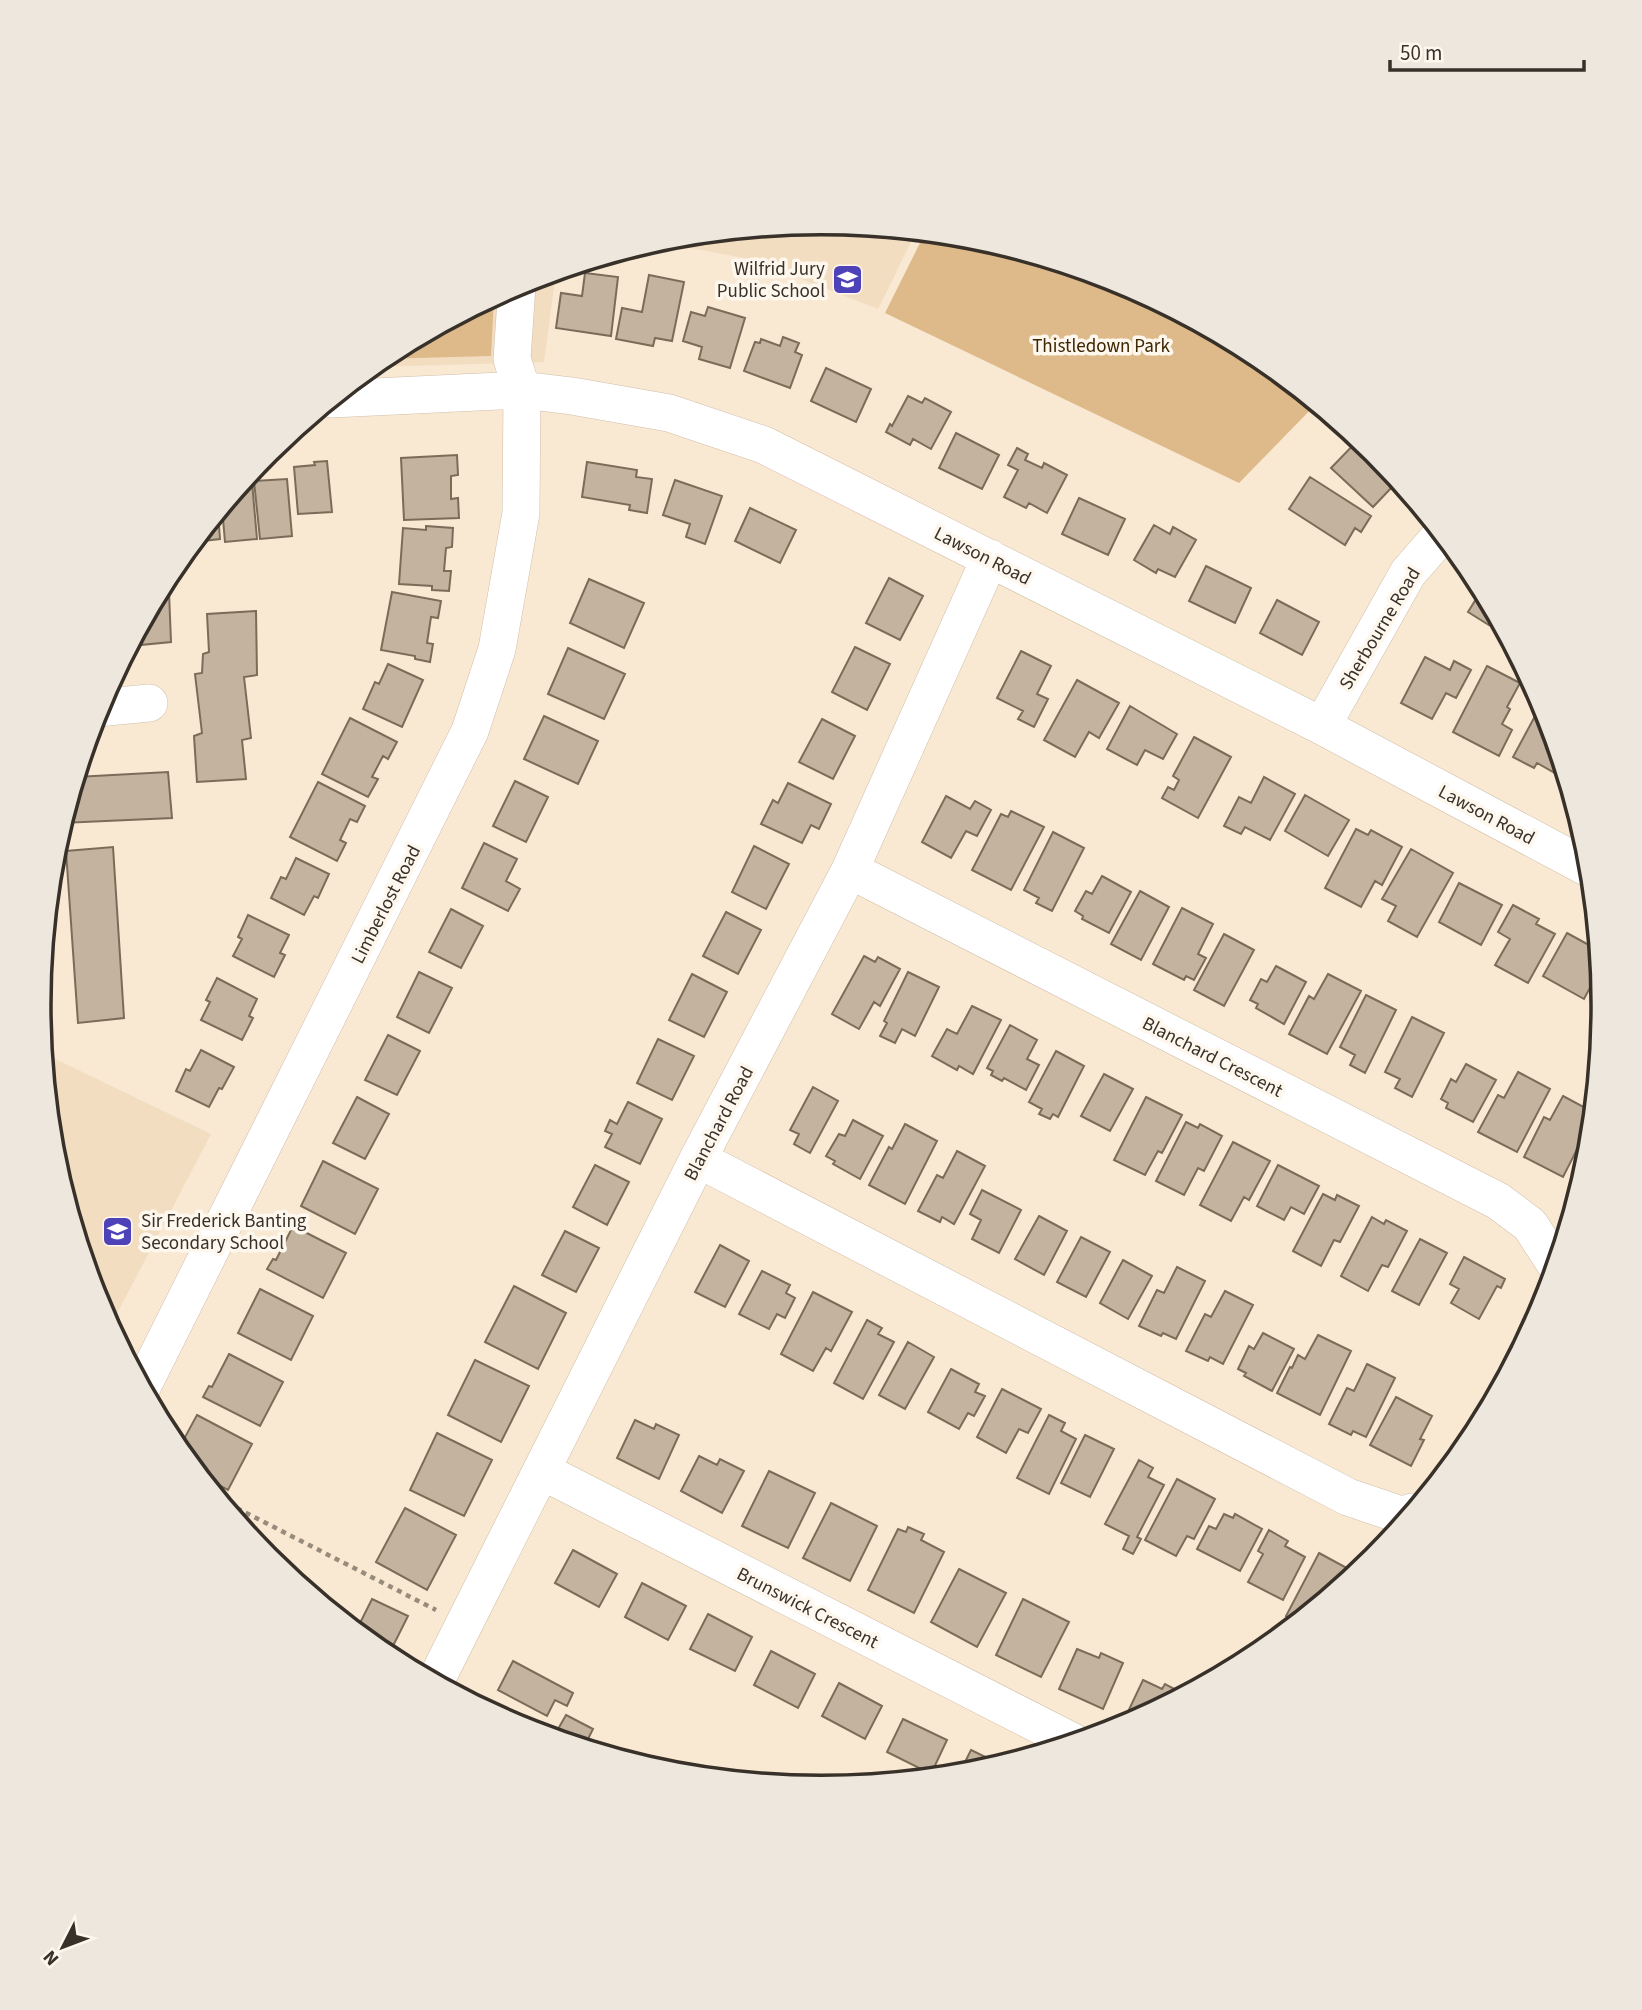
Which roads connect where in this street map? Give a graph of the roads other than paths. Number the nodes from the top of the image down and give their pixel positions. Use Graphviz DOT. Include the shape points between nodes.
graph roads {
  1 [pos="516,297"];
  2 [pos="522,390"];
  3 [pos="347,398"];
  4 [pos="1436,541"];
  5 [pos="990,558"];
  6 [pos="149,703"];
  7 [pos="111,707"];
  8 [pos="1322,726"];
  9 [pos="1577,862"];
  10 [pos="850,870"];
  11 [pos="698,1159"];
  12 [pos="1549,1255"];
  13 [pos="147,1377"];
  14 [pos="542,1471"];
  15 [pos="1399,1514"];
  16 [pos="439,1674"];
  17 [pos="1062,1736"];
  1 -- 2 [label="street, Limberlost Road" via="512,359"];
  2 -- 3 [label="street, Lawson Road"];
  2 -- 5 [label="street, Lawson Road" via="669,413 764,444"];
  2 -- 13 [label="street, Limberlost Road" via="521,513 497,649 470,731"];
  4 -- 8 [label="street, Sherbourne Road" via="1408,573"];
  5 -- 8 [label="street, Lawson Road"];
  5 -- 10 [label="street, Blanchard Road"];
  6 -- 7 [label="street"];
  8 -- 9 [label="street, Lawson Road"];
  10 -- 11 [label="street, Blanchard Road"];
  10 -- 12 [label="street, Blanchard Crescent" via="1498,1201 1530,1225"];
  11 -- 14 [label="street, Blanchard Road"];
  11 -- 15 [label="street" via="1348,1497"];
  14 -- 16 [label="street, Blanchard Road"];
  14 -- 17 [label="street, Brunswick Crescent"];
}
